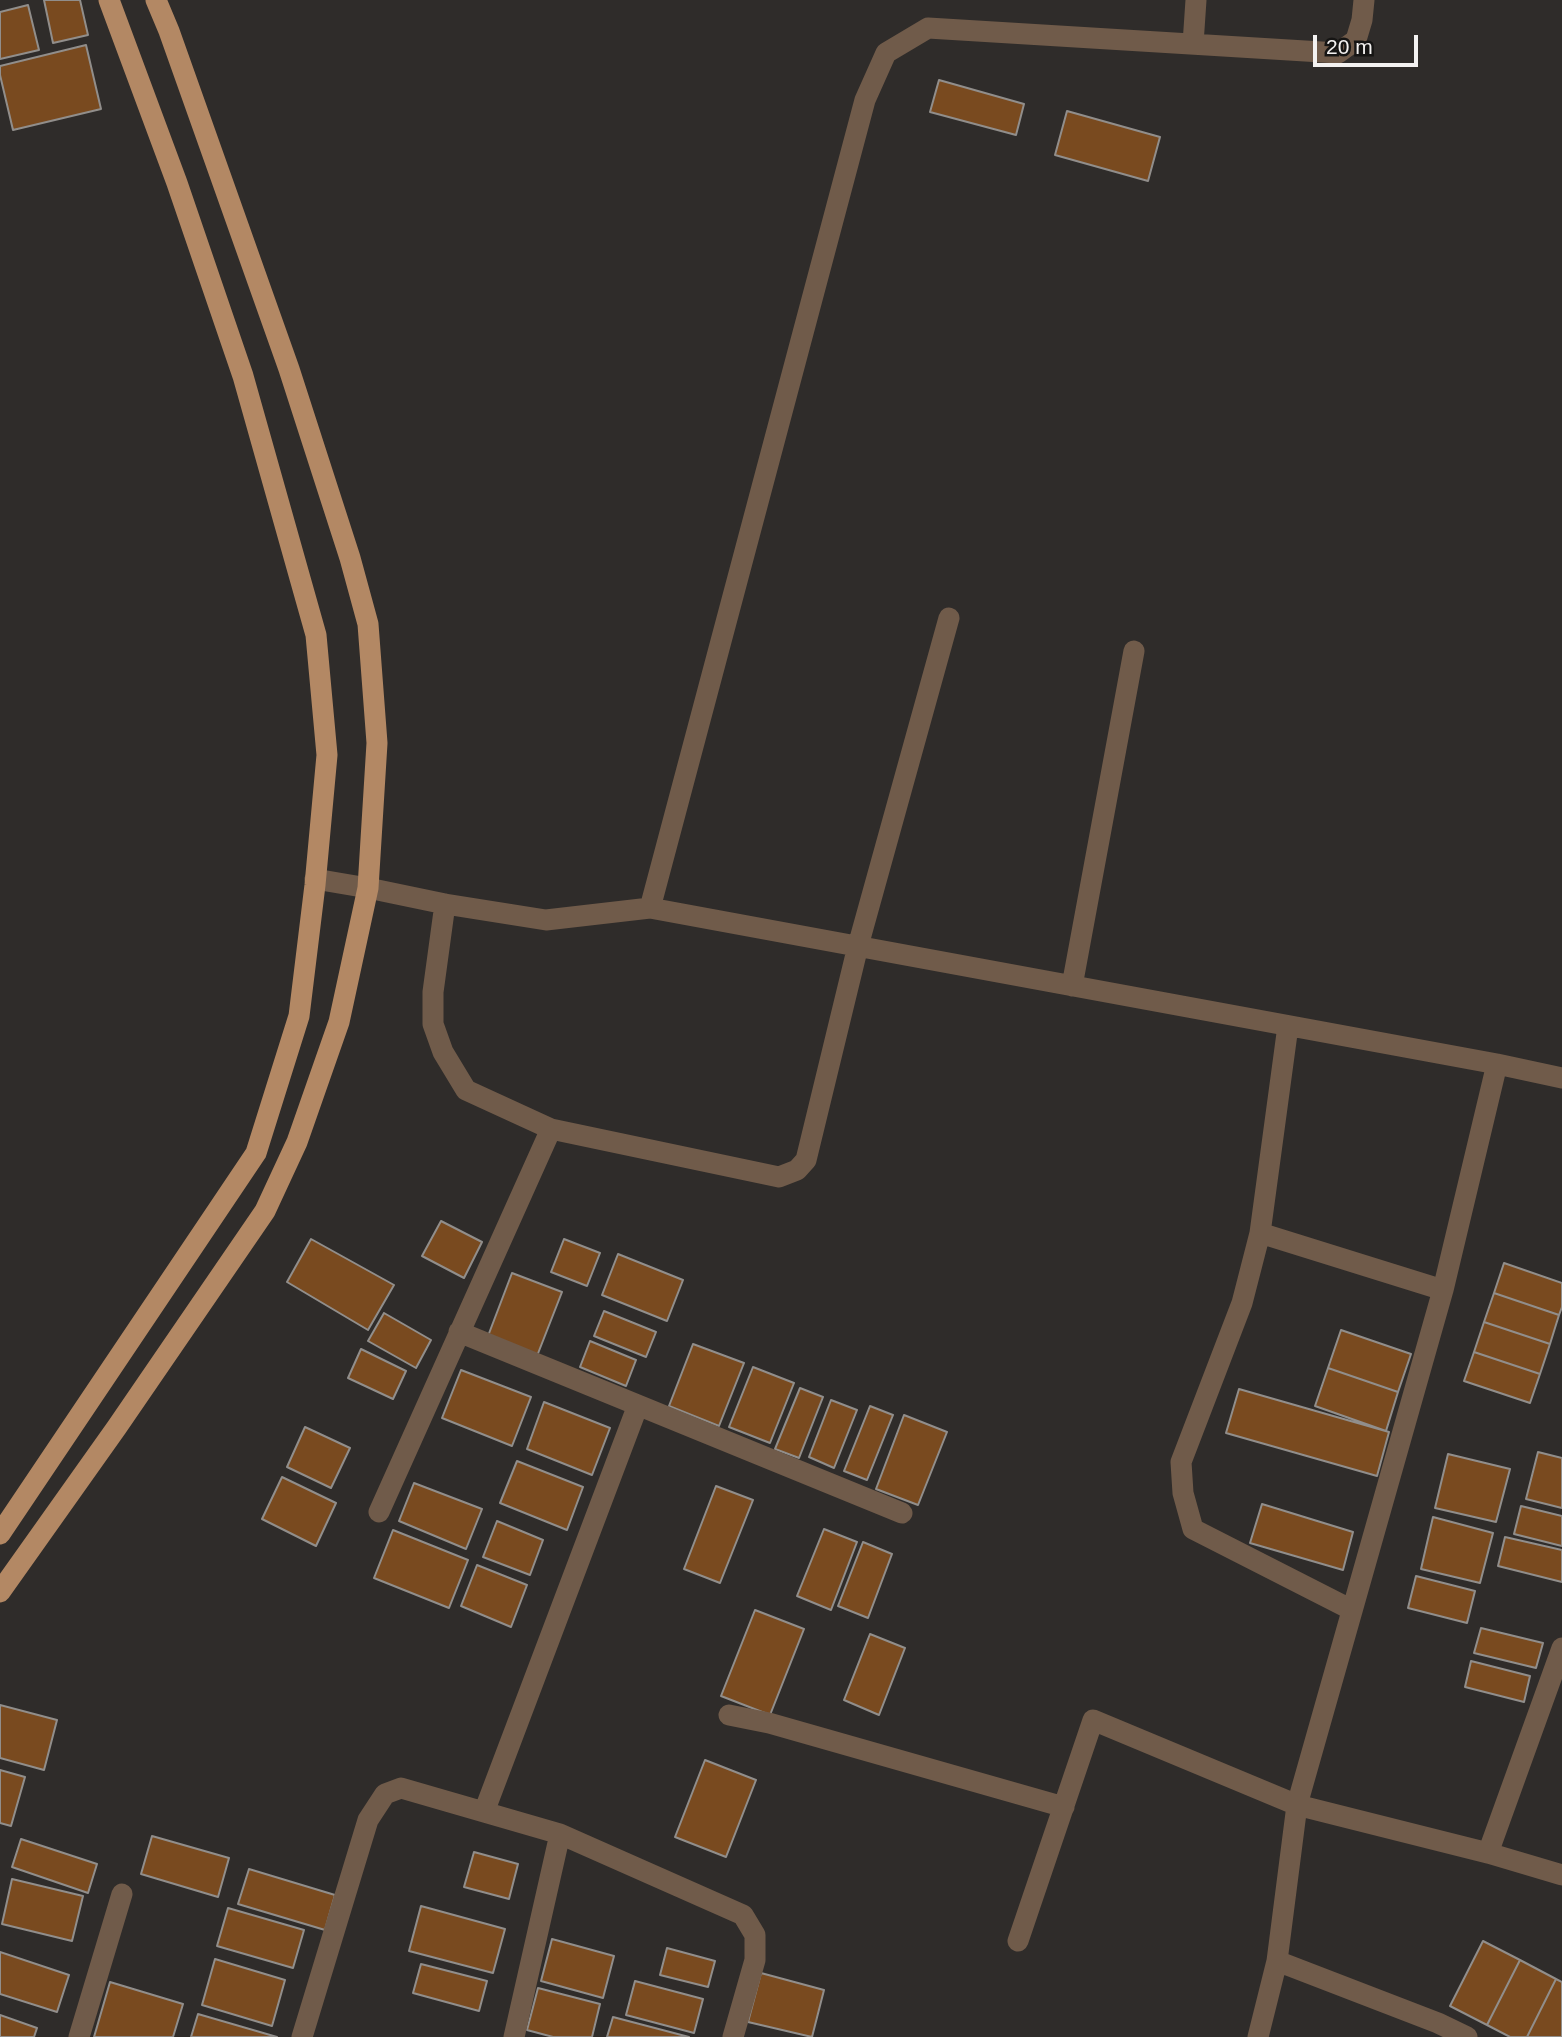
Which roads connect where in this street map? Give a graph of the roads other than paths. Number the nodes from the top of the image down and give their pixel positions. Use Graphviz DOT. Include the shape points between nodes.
graph roads {
  1 [pos="109,0"];
  2 [pos="156,0"];
  3 [pos="1196,0"];
  4 [pos="1364,0"];
  5 [pos="1193,44"];
  6 [pos="949,618"];
  7 [pos="1134,651"];
  8 [pos="315,879"];
  9 [pos="368,888"];
  10 [pos="445,904"];
  11 [pos="650,908"];
  12 [pos="858,946"];
  13 [pos="1072,986"];
  14 [pos="1288,1026"];
  15 [pos="1497,1064"];
  16 [pos="1562,1078"];
  17 [pos="551,1129"];
  18 [pos="1260,1233"];
  19 [pos="1443,1290"];
  20 [pos="459,1332"];
  21 [pos="638,1405"];
  22 [pos="379,1512"];
  23 [pos="902,1513"];
  24 [pos="0,1534"];
  25 [pos="0,1592"];
  26 [pos="1352,1610"];
  27 [pos="1562,1648"];
  28 [pos="729,1715"];
  29 [pos="1297,1805"];
  30 [pos="1064,1807"];
  31 [pos="484,1812"];
  32 [pos="559,1834"];
  33 [pos="1488,1853"];
  34 [pos="1562,1875"];
  35 [pos="122,1894"];
  36 [pos="1018,1941"];
  37 [pos="1277,1961"];
  38 [pos="79,2037"];
  39 [pos="302,2037"];
  40 [pos="514,2037"];
  41 [pos="733,2037"];
  42 [pos="1258,2037"];
  43 [pos="1467,2037"];
  1 -- 8 [label="main road" via="243,376 316,635 327,755"];
  2 -- 9 [label="main road" via="289,369 368,624 377,743"];
  3 -- 5 [label="street"];
  4 -- 5 [label="street" via="1356,40 1338,53"];
  5 -- 11 [label="street" via="928,28 886,53 865,100"];
  6 -- 12 [label="street"];
  7 -- 13 [label="street"];
  8 -- 9 [label="street"];
  8 -- 24 [label="main road" via="299,1016 256,1153"];
  9 -- 10 [label="street"];
  9 -- 25 [label="main road" via="339,1022 297,1142 265,1211"];
  10 -- 11 [label="street" via="546,920"];
  10 -- 17 [label="street" via="433,992 433,1024 443,1052 466,1090"];
  11 -- 12 [label="street"];
  12 -- 13 [label="street"];
  12 -- 17 [label="street" via="806,1160 797,1170 779,1177"];
  13 -- 14 [label="street"];
  14 -- 15 [label="street"];
  14 -- 18 [label="street"];
  15 -- 16 [label="street"];
  15 -- 19 [label="street"];
  17 -- 20 [label="street"];
  18 -- 19 [label="street"];
  18 -- 26 [label="street" via="1242,1303 1181,1462 1183,1493 1193,1528"];
  19 -- 26 [label="street"];
  20 -- 21 [label="street"];
  20 -- 22 [label="street"];
  21 -- 23 [label="street"];
  21 -- 31 [label="street"];
  26 -- 29 [label="street"];
  27 -- 33 [label="street"];
  28 -- 30 [label="street"];
  29 -- 30 [label="street" via="1093,1720"];
  29 -- 33 [label="street"];
  29 -- 37 [label="street"];
  30 -- 36 [label="street"];
  31 -- 32 [label="street"];
  31 -- 39 [label="street" via="401,1788 385,1794 368,1820"];
  32 -- 40 [label="street"];
  32 -- 41 [label="street" via="743,1914 755,1935 755,1960"];
  33 -- 34 [label="street"];
  35 -- 38 [label="street"];
  37 -- 42 [label="street"];
  37 -- 43 [label="street"];
}
